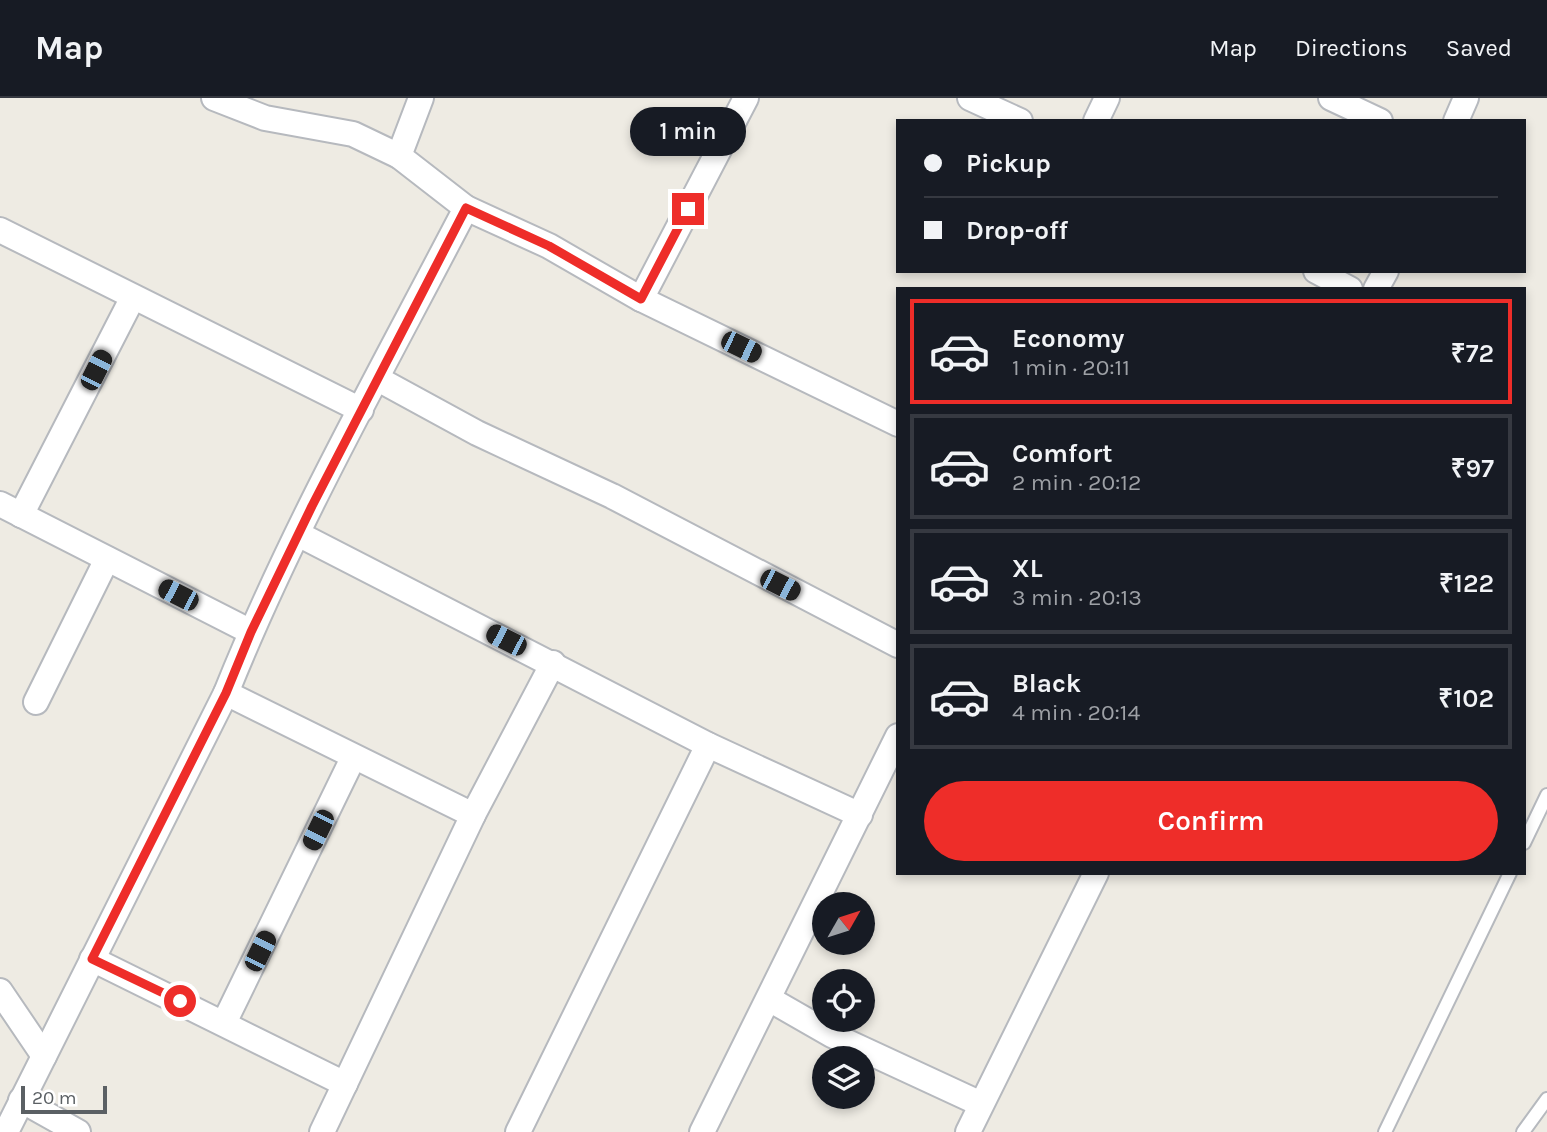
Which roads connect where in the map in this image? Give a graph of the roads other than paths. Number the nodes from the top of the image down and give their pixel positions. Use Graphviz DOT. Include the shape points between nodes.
graph roads {
  1 [pos="214,98"];
  2 [pos="421,98"];
  3 [pos="746,98"];
  4 [pos="970,98"];
  5 [pos="1107,98"];
  6 [pos="1331,98"];
  7 [pos="1466,98"];
  8 [pos="1016,119"];
  9 [pos="1097,119"];
  10 [pos="1376,119"];
  11 [pos="1457,119"];
  12 [pos="399,156"];
  13 [pos="466,208"];
  14 [pos="0,230"];
  15 [pos="1320,273"];
  16 [pos="1346,287"];
  17 [pos="133,297"];
  18 [pos="641,299"];
  19 [pos="377,379"];
  20 [pos="361,410"];
  21 [pos="896,423"];
  22 [pos="11,509"];
  23 [pos="298,534"];
  24 [pos="107,559"];
  25 [pos="251,632"];
  26 [pos="896,644"];
  27 [pos="553,663"];
  28 [pos="226,693"];
  29 [pos="36,702"];
  30 [pos="896,740"];
  31 [pos="708,745"];
  32 [pos="353,758"];
  33 [pos="1547,795"];
  34 [pos="473,815"];
  35 [pos="860,815"];
  36 [pos="1526,839"];
  37 [pos="1095,875"];
  38 [pos="1509,875"];
  39 [pos="92,959"];
  40 [pos="0,991"];
  41 [pos="769,999"];
  42 [pos="225,1023"];
  43 [pos="44,1056"];
  44 [pos="345,1084"];
  45 [pos="1547,1099"];
  46 [pos="22,1100"];
  47 [pos="981,1104"];
  48 [pos="6,1132"];
  49 [pos="78,1132"];
  50 [pos="322,1132"];
  51 [pos="518,1132"];
  52 [pos="702,1132"];
  53 [pos="968,1132"];
  54 [pos="1385,1132"];
  55 [pos="1523,1132"];
  1 -- 12 [label="street" via="265,118 353,134"];
  2 -- 12 [label="street"];
  3 -- 18 [label="street"];
  4 -- 8 [label="street"];
  5 -- 9 [label="street"];
  6 -- 10 [label="street"];
  7 -- 11 [label="street"];
  12 -- 13 [label="street"];
  13 -- 18 [label="street" via="549,246"];
  13 -- 19 [label="street"];
  14 -- 17 [label="street"];
  15 -- 16 [label="street"];
  17 -- 20 [label="street"];
  17 -- 22 [label="street"];
  18 -- 21 [label="street"];
  19 -- 20 [label="street"];
  19 -- 26 [label="street"];
  20 -- 23 [label="street"];
  22 -- 24 [label="street"];
  23 -- 25 [label="street"];
  23 -- 27 [label="street"];
  24 -- 25 [label="street"];
  24 -- 29 [label="street"];
  25 -- 28 [label="street"];
  27 -- 31 [label="street"];
  27 -- 34 [label="street"];
  28 -- 32 [label="street"];
  28 -- 39 [label="street"];
  30 -- 35 [label="street"];
  31 -- 35 [label="street"];
  31 -- 51 [label="street"];
  32 -- 34 [label="street"];
  32 -- 42 [label="street"];
  33 -- 36 [label="lane"];
  34 -- 44 [label="street"];
  35 -- 41 [label="street"];
  37 -- 47 [label="street"];
  38 -- 54 [label="lane"];
  39 -- 42 [label="street"];
  39 -- 43 [label="street"];
  40 -- 43 [label="street"];
  41 -- 47 [label="street" via="832,1035"];
  41 -- 52 [label="street"];
  42 -- 44 [label="street"];
  43 -- 46 [label="street"];
  44 -- 50 [label="street"];
  45 -- 55 [label="lane"];
  46 -- 48 [label="street"];
  46 -- 49 [label="street"];
  47 -- 53 [label="street"];
}
